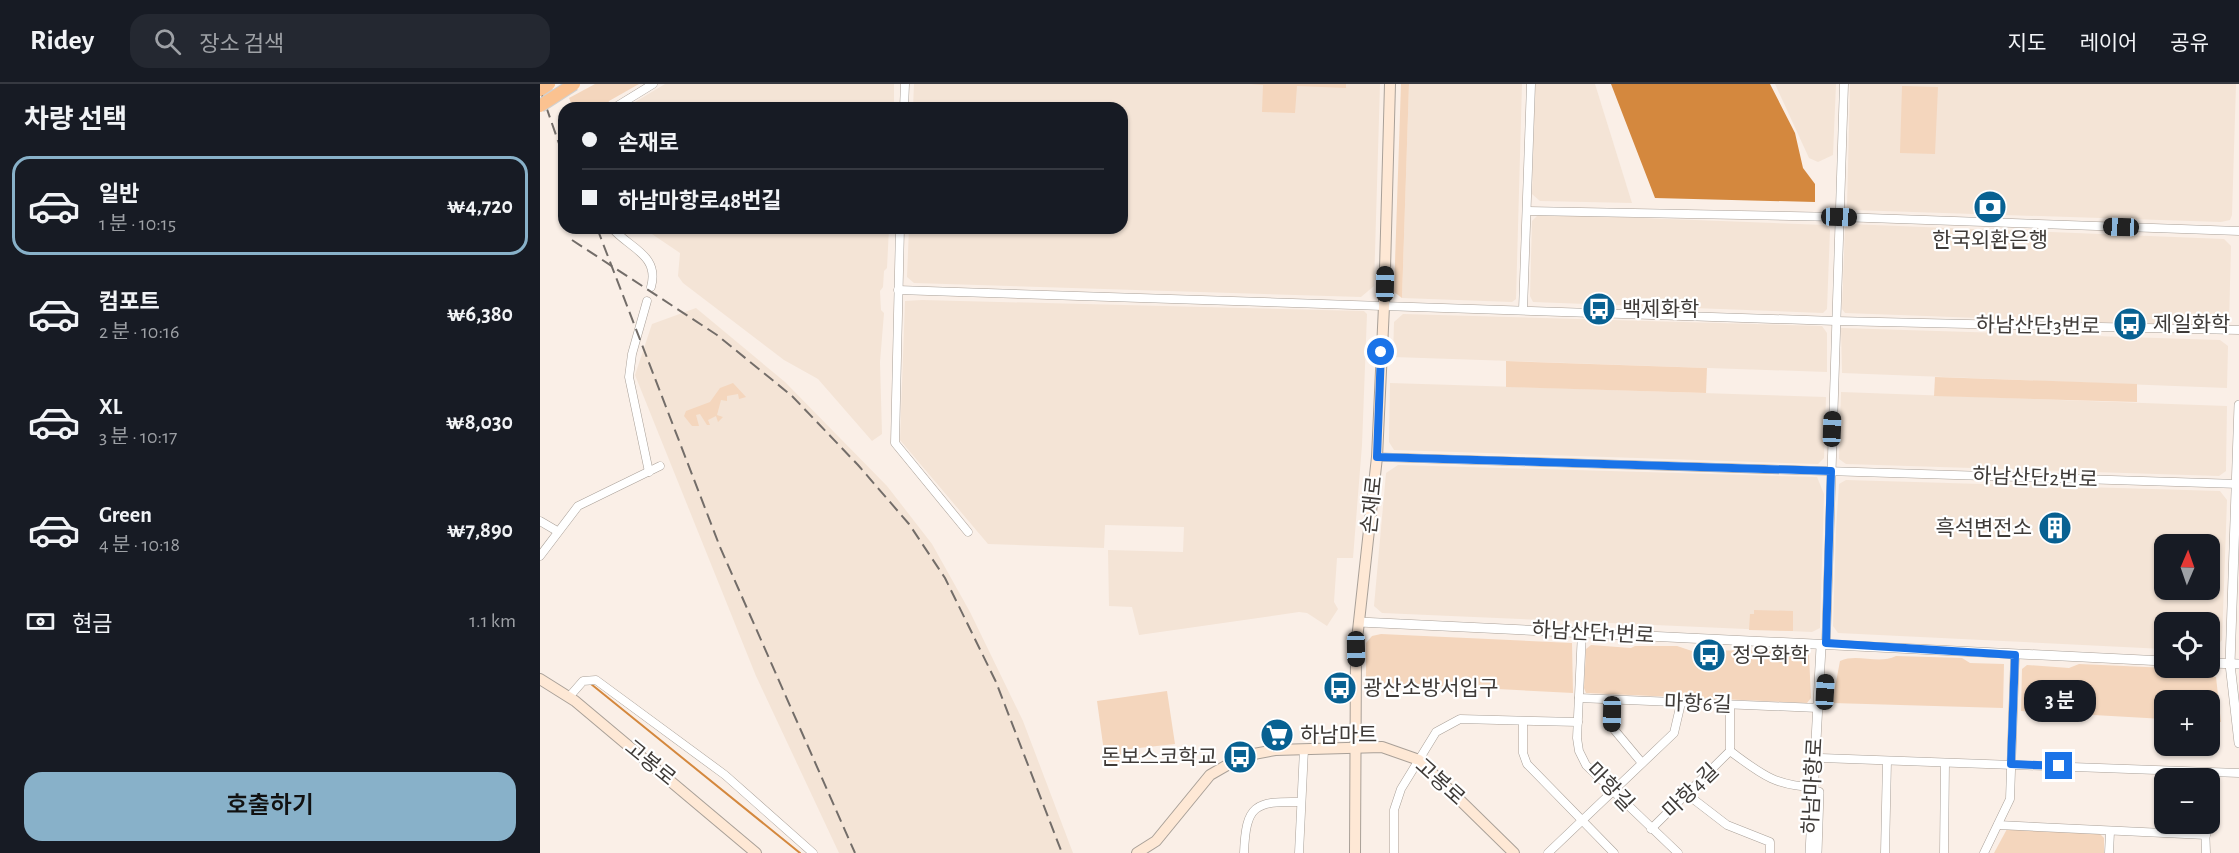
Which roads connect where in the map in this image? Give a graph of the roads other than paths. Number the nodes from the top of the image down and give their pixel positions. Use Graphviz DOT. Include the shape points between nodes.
graph roads {
  1 [pos="549,84"];
  2 [pos="574,84"];
  3 [pos="653,84"];
  4 [pos="905,84"];
  5 [pos="1390,84"];
  6 [pos="1531,84"];
  7 [pos="1844,84"];
  8 [pos="540,90"];
  9 [pos="624,102"];
  10 [pos="904,102"];
  11 [pos="540,106"];
  12 [pos="1528,211"];
  13 [pos="1839,217"];
  14 [pos="2239,231"];
  15 [pos="619,234"];
  16 [pos="900,234"];
  17 [pos="651,287"];
  18 [pos="898,290"];
  19 [pos="647,301"];
  20 [pos="1384,306"];
  21 [pos="1523,310"];
  22 [pos="1836,321"];
  23 [pos="2239,330"];
  24 [pos="2239,405"];
  25 [pos="1377,457"];
  26 [pos="660,466"];
  27 [pos="1831,471"];
  28 [pos="649,472"];
  29 [pos="2238,484"];
  30 [pos="540,521"];
  31 [pos="557,531"];
  32 [pos="968,532"];
  33 [pos="540,556"];
  34 [pos="1359,622"];
  35 [pos="1582,632"];
  36 [pos="1826,643"];
  37 [pos="2015,655"];
  38 [pos="2154,661"];
  39 [pos="2234,664"];
  40 [pos="540,679"];
  41 [pos="569,697"];
  42 [pos="1579,698"];
  43 [pos="1612,701"];
  44 [pos="1681,703"];
  45 [pos="1730,705"];
  46 [pos="1818,708"];
  47 [pos="1523,722"];
  48 [pos="1578,722"];
  49 [pos="2239,743"];
  50 [pos="1304,748"];
  51 [pos="1356,748"];
  52 [pos="1730,751"];
  53 [pos="1821,759"];
  54 [pos="1419,760"];
  55 [pos="1887,761"];
  56 [pos="1642,763"];
  57 [pos="1945,763"];
  58 [pos="2011,764"];
  59 [pos="2154,772"];
  60 [pos="2239,773"];
  61 [pos="2220,774"];
  62 [pos="1814,787"];
  63 [pos="1613,790"];
  64 [pos="1688,795"];
  65 [pos="1301,802"];
  66 [pos="1581,820"];
  67 [pos="1998,825"];
  68 [pos="1651,829"];
  69 [pos="2110,832"];
  70 [pos="2206,835"];
  71 [pos="1156,841"];
  72 [pos="756,853"];
  73 [pos="813,853"];
  74 [pos="1137,853"];
  75 [pos="1146,853"];
  76 [pos="1244,853"];
  77 [pos="1299,853"];
  78 [pos="1355,853"];
  79 [pos="1394,853"];
  80 [pos="1514,853"];
  81 [pos="1548,853"];
  82 [pos="1614,853"];
  83 [pos="1678,853"];
  84 [pos="1770,853"];
  85 [pos="1810,853"];
  86 [pos="1817,853"];
  87 [pos="1885,853"];
  88 [pos="1944,853"];
  89 [pos="1984,853"];
  90 [pos="2109,853"];
  91 [pos="2206,853"];
  1 -- 8 [label="highway, bridge"];
  2 -- 11 [label="highway, bridge"];
  3 -- 9 [label="street"];
  4 -- 10 [label="street"];
  5 -- 20 [label="main road, 손재로"];
  6 -- 12 [label="street"];
  7 -- 13 [label="street"];
  12 -- 13 [label="street"];
  12 -- 21 [label="street"];
  13 -- 14 [label="street"];
  13 -- 22 [label="street"];
  15 -- 17 [label="street" via="649,260 654,277"];
  16 -- 18 [label="street"];
  18 -- 20 [label="street, 하남산단3번로"];
  18 -- 32 [label="street" via="895,443"];
  19 -- 28 [label="street" via="629,377"];
  20 -- 21 [label="street, 하남산단3번로"];
  20 -- 25 [label="main road, 손재로"];
  21 -- 22 [label="street, 하남산단3번로"];
  22 -- 23 [label="street, 하남산단3번로"];
  22 -- 27 [label="street"];
  24 -- 29 [label="street"];
  25 -- 27 [label="street, 하남산단2번로"];
  25 -- 34 [label="main road, 손재로"];
  26 -- 28 [label="street"];
  27 -- 29 [label="street, 하남산단2번로"];
  27 -- 36 [label="street"];
  28 -- 31 [label="street" via="588,500"];
  29 -- 39 [label="street"];
  30 -- 31 [label="street"];
  31 -- 33 [label="street"];
  34 -- 35 [label="street, 하남산단1번로"];
  34 -- 51 [label="main road, 손재로"];
  35 -- 36 [label="street, 하남산단1번로"];
  35 -- 42 [label="street, 마항길"];
  36 -- 37 [label="street, 하남산단1번로"];
  36 -- 46 [label="street, 하남마항로" via="1821,647"];
  36 -- 53 [label="street, 하남마항로"];
  37 -- 38 [label="street, 하남산단1번로"];
  37 -- 58 [label="street"];
  39 -- 49 [label="street"];
  40 -- 41 [label="main road, 고봉로"];
  41 -- 72 [label="main road, 고봉로"];
  41 -- 73 [label="street" via="583,681 596,680 725,775"];
  42 -- 43 [label="street, 마항6길"];
  42 -- 48 [label="street, 마항길"];
  43 -- 44 [label="street, 마항6길"];
  43 -- 56 [label="street" via="1612,728"];
  44 -- 45 [label="street, 마항6길"];
  44 -- 56 [label="street" via="1674,733"];
  45 -- 46 [label="street, 마항6길"];
  45 -- 52 [label="street, 마항4길"];
  46 -- 62 [label="street, 하남마항로"];
  47 -- 48 [label="street"];
  47 -- 54 [label="street" via="1460,719 1436,732"];
  47 -- 66 [label="street" via="1527,764"];
  48 -- 63 [label="street, 마항길" via="1579,751 1586,765"];
  50 -- 51 [label="main road, 고봉로"];
  50 -- 65 [label="street"];
  50 -- 71 [label="main road, 고봉로" via="1247,755 1220,767 1197,789"];
  51 -- 54 [label="main road, 고봉로" via="1382,747"];
  51 -- 78 [label="main road, 손재로"];
  52 -- 62 [label="street, 마항4길" via="1766,778"];
  52 -- 64 [label="street, 마항4길"];
  53 -- 55 [label="street"];
  53 -- 86 [label="street, 하남마항로"];
  54 -- 79 [label="street" via="1395,801"];
  54 -- 80 [label="main road, 고봉로"];
  55 -- 57 [label="street"];
  55 -- 87 [label="street"];
  56 -- 63 [label="street"];
  57 -- 58 [label="street"];
  57 -- 88 [label="street"];
  58 -- 59 [label="street"];
  58 -- 67 [label="street" via="2010,799"];
  60 -- 61 [label="street"];
  62 -- 85 [label="street, 하남마항로"];
  63 -- 66 [label="street"];
  63 -- 68 [label="street, 마항길"];
  64 -- 68 [label="street, 마항4길"];
  64 -- 84 [label="street" via="1727,825 1770,842"];
  65 -- 76 [label="street" via="1273,802 1257,809 1245,824"];
  65 -- 77 [label="street"];
  66 -- 81 [label="street"];
  66 -- 82 [label="street"];
  67 -- 69 [label="street"];
  67 -- 89 [label="street"];
  68 -- 83 [label="street, 마항길"];
  69 -- 70 [label="street"];
  69 -- 90 [label="street"];
  70 -- 91 [label="street"];
  71 -- 74 [label="main road, 고봉로"];
  71 -- 75 [label="street"];
}
